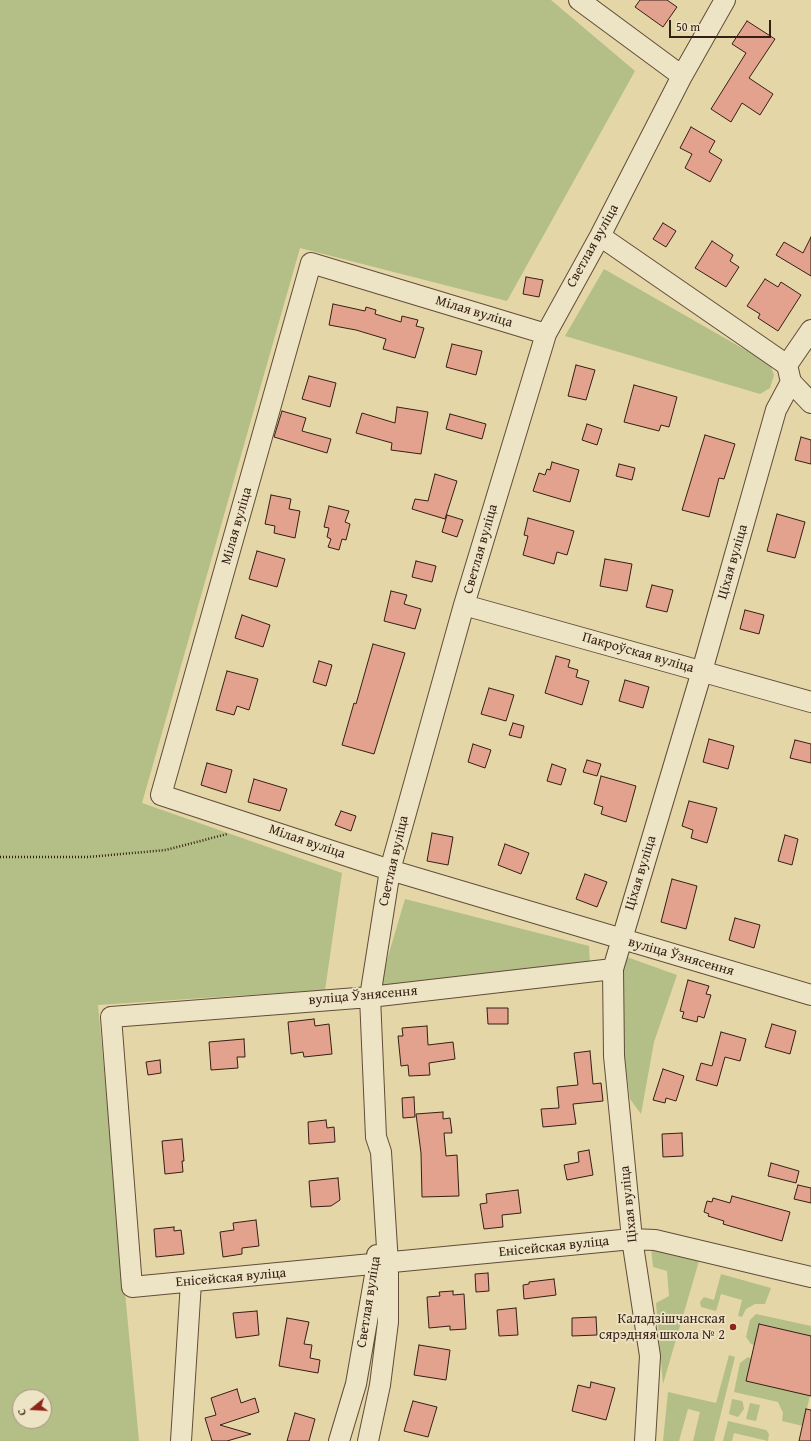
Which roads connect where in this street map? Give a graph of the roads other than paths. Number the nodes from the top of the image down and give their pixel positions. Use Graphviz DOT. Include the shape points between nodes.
graph roads {
  1 [pos="579,0"];
  2 [pos="725,0"];
  3 [pos="682,76"];
  4 [pos="600,236"];
  5 [pos="811,330"];
  6 [pos="546,334"];
  7 [pos="789,373"];
  8 [pos="811,403"];
  9 [pos="464,605"];
  10 [pos="702,671"];
  11 [pos="811,702"];
  12 [pos="390,870"];
  13 [pos="621,939"];
  14 [pos="613,968"];
  15 [pos="811,995"];
  16 [pos="370,997"];
  17 [pos="632,1239"];
  18 [pos="383,1264"];
  19 [pos="811,1277"];
  20 [pos="191,1282"];
  21 [pos="132,1287"];
  22 [pos="356,1384"];
  23 [pos="380,1385"];
  24 [pos="181,1441"];
  25 [pos="339,1441"];
  26 [pos="368,1441"];
  27 [pos="645,1441"];
  1 -- 3 [label="street"];
  2 -- 3 [label="street, Светлая вуліца"];
  3 -- 4 [label="street, Светлая вуліца"];
  4 -- 6 [label="street, Светлая вуліца"];
  4 -- 7 [label="street"];
  5 -- 7 [label="street, Ціхая вуліца"];
  6 -- 9 [label="street, Светлая вуліца"];
  6 -- 12 [label="street, Мілая вуліца" via="311,263 161,795"];
  7 -- 8 [label="street"];
  7 -- 10 [label="street, Ціхая вуліца" via="776,410"];
  9 -- 10 [label="street, Пакроўская вуліца"];
  9 -- 12 [label="street, Светлая вуліца"];
  10 -- 11 [label="street, Пакроўская вуліца"];
  10 -- 13 [label="street, Ціхая вуліца"];
  12 -- 13 [label="street, вуліца Ўзнясення"];
  12 -- 16 [label="street, Светлая вуліца"];
  13 -- 14 [label="street, Ціхая вуліца"];
  13 -- 15 [label="street, вуліца Ўзнясення"];
  14 -- 16 [label="street, вуліца Ўзнясення"];
  14 -- 17 [label="street, Ціхая вуліца" via="614,1056"];
  16 -- 18 [label="street, Светлая вуліца" via="376,1138 372,1150"];
  16 -- 21 [label="street, вуліца Ўзнясення" via="112,1017"];
  17 -- 18 [label="street, Енісейская вуліца"];
  17 -- 19 [label="street, Енісейская вуліца" via="654,1240"];
  17 -- 27 [label="street, Ціхая вуліца" via="650,1356"];
  18 -- 20 [label="street, Енісейская вуліца"];
  18 -- 22 [label="street, Светлая вуліца"];
  18 -- 23 [label="street, Светлая вуліца" via="388,1322"];
  20 -- 21 [label="street, Енісейская вуліца"];
  20 -- 24 [label="street"];
  22 -- 23 [label="street"];
  22 -- 25 [label="street, Светлая вуліца"];
  23 -- 26 [label="street, Светлая вуліца"];
}
